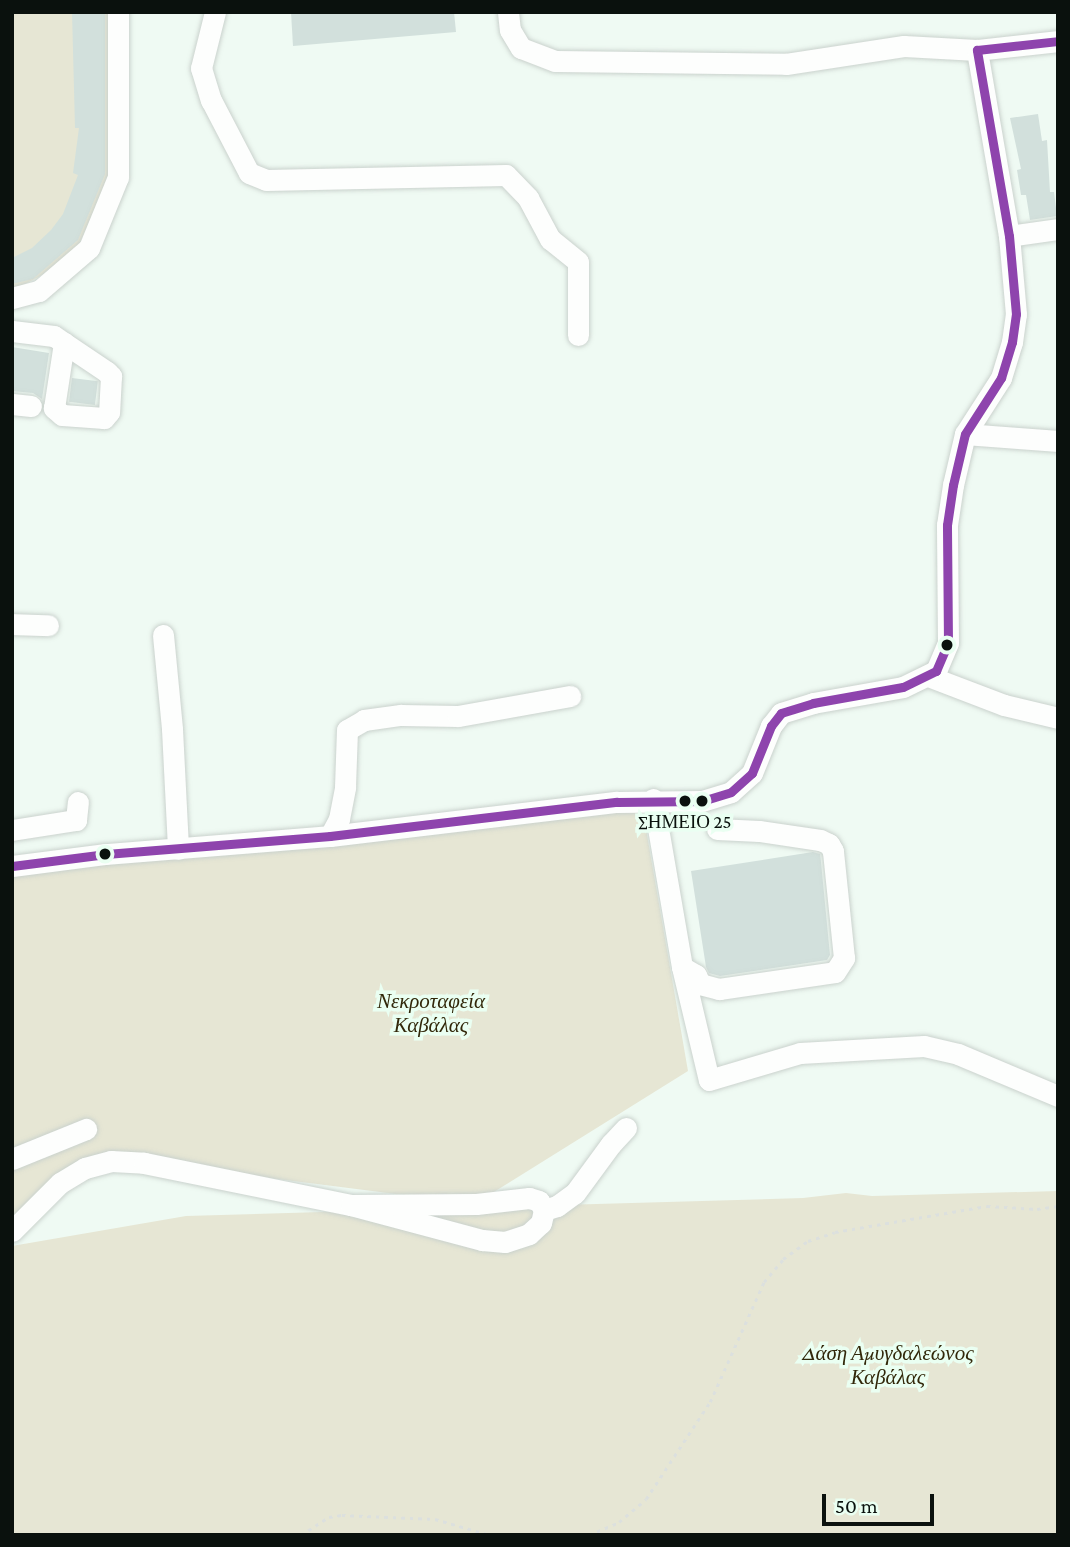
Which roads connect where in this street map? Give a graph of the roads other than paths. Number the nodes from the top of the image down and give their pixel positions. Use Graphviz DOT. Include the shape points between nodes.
graph roads {
  1 [pos="118,12"];
  2 [pos="215,12"];
  3 [pos="508,12"];
  4 [pos="1058,41"];
  5 [pos="977,50"];
  6 [pos="1058,229"];
  7 [pos="1009,236"];
  8 [pos="12,298"];
  9 [pos="12,331"];
  10 [pos="578,335"];
  11 [pos="64,343"];
  12 [pos="965,434"];
  13 [pos="1058,441"];
  14 [pos="12,624"];
  15 [pos="48,625"];
  16 [pos="163,635"];
  17 [pos="928,676"];
  18 [pos="570,696"];
  19 [pos="1058,718"];
  20 [pos="653,799"];
  21 [pos="78,802"];
  22 [pos="717,829"];
  23 [pos="12,830"];
  24 [pos="330,836"];
  25 [pos="178,849"];
  26 [pos="12,866"];
  27 [pos="682,967"];
  28 [pos="1058,1096"];
  29 [pos="626,1128"];
  30 [pos="86,1129"];
  31 [pos="12,1159"];
  32 [pos="351,1206"];
  33 [pos="544,1210"];
  34 [pos="12,1231"];
  1 -- 8 [label="street" via="118,177 89,248 39,291"];
  2 -- 10 [label="street" via="201,68 211,100 250,173 266,180 506,175 528,198 550,239 578,262"];
  3 -- 5 [label="street" via="510,30 521,48 555,61 786,64 904,46"];
  4 -- 5 [label="street"];
  5 -- 7 [label="street"];
  6 -- 7 [label="street"];
  7 -- 12 [label="street" via="1016,299 1012,342 1001,378"];
  9 -- 11 [label="street" via="54,336"];
  12 -- 13 [label="street"];
  12 -- 17 [label="street" via="947,525 948,643 936,671"];
  14 -- 15 [label="street"];
  16 -- 25 [label="street"];
  17 -- 19 [label="street" via="1004,705"];
  17 -- 20 [label="street" via="902,687 792,708 776,719 752,773 731,792 702,801"];
  18 -- 24 [label="street" via="457,716 365,720 347,730 345,787 339,819"];
  20 -- 24 [label="street"];
  20 -- 27 [label="street"];
  21 -- 23 [label="street" via="76,820"];
  22 -- 27 [label="street" via="759,831 829,844 844,958 835,972 719,989 700,984 696,975"];
  24 -- 25 [label="street"];
  25 -- 26 [label="street"];
  27 -- 28 [label="street" via="709,1080 800,1053 924,1046 958,1054"];
  29 -- 33 [label="street" via="575,1193"];
  30 -- 31 [label="street"];
  32 -- 33 [label="street" via="476,1204 529,1198 539,1201"];
  32 -- 33 [label="street" via="439,1231 505,1242 529,1234 541,1223"];
  32 -- 34 [label="street" via="144,1163 111,1161 85,1168 60,1183"];
}
